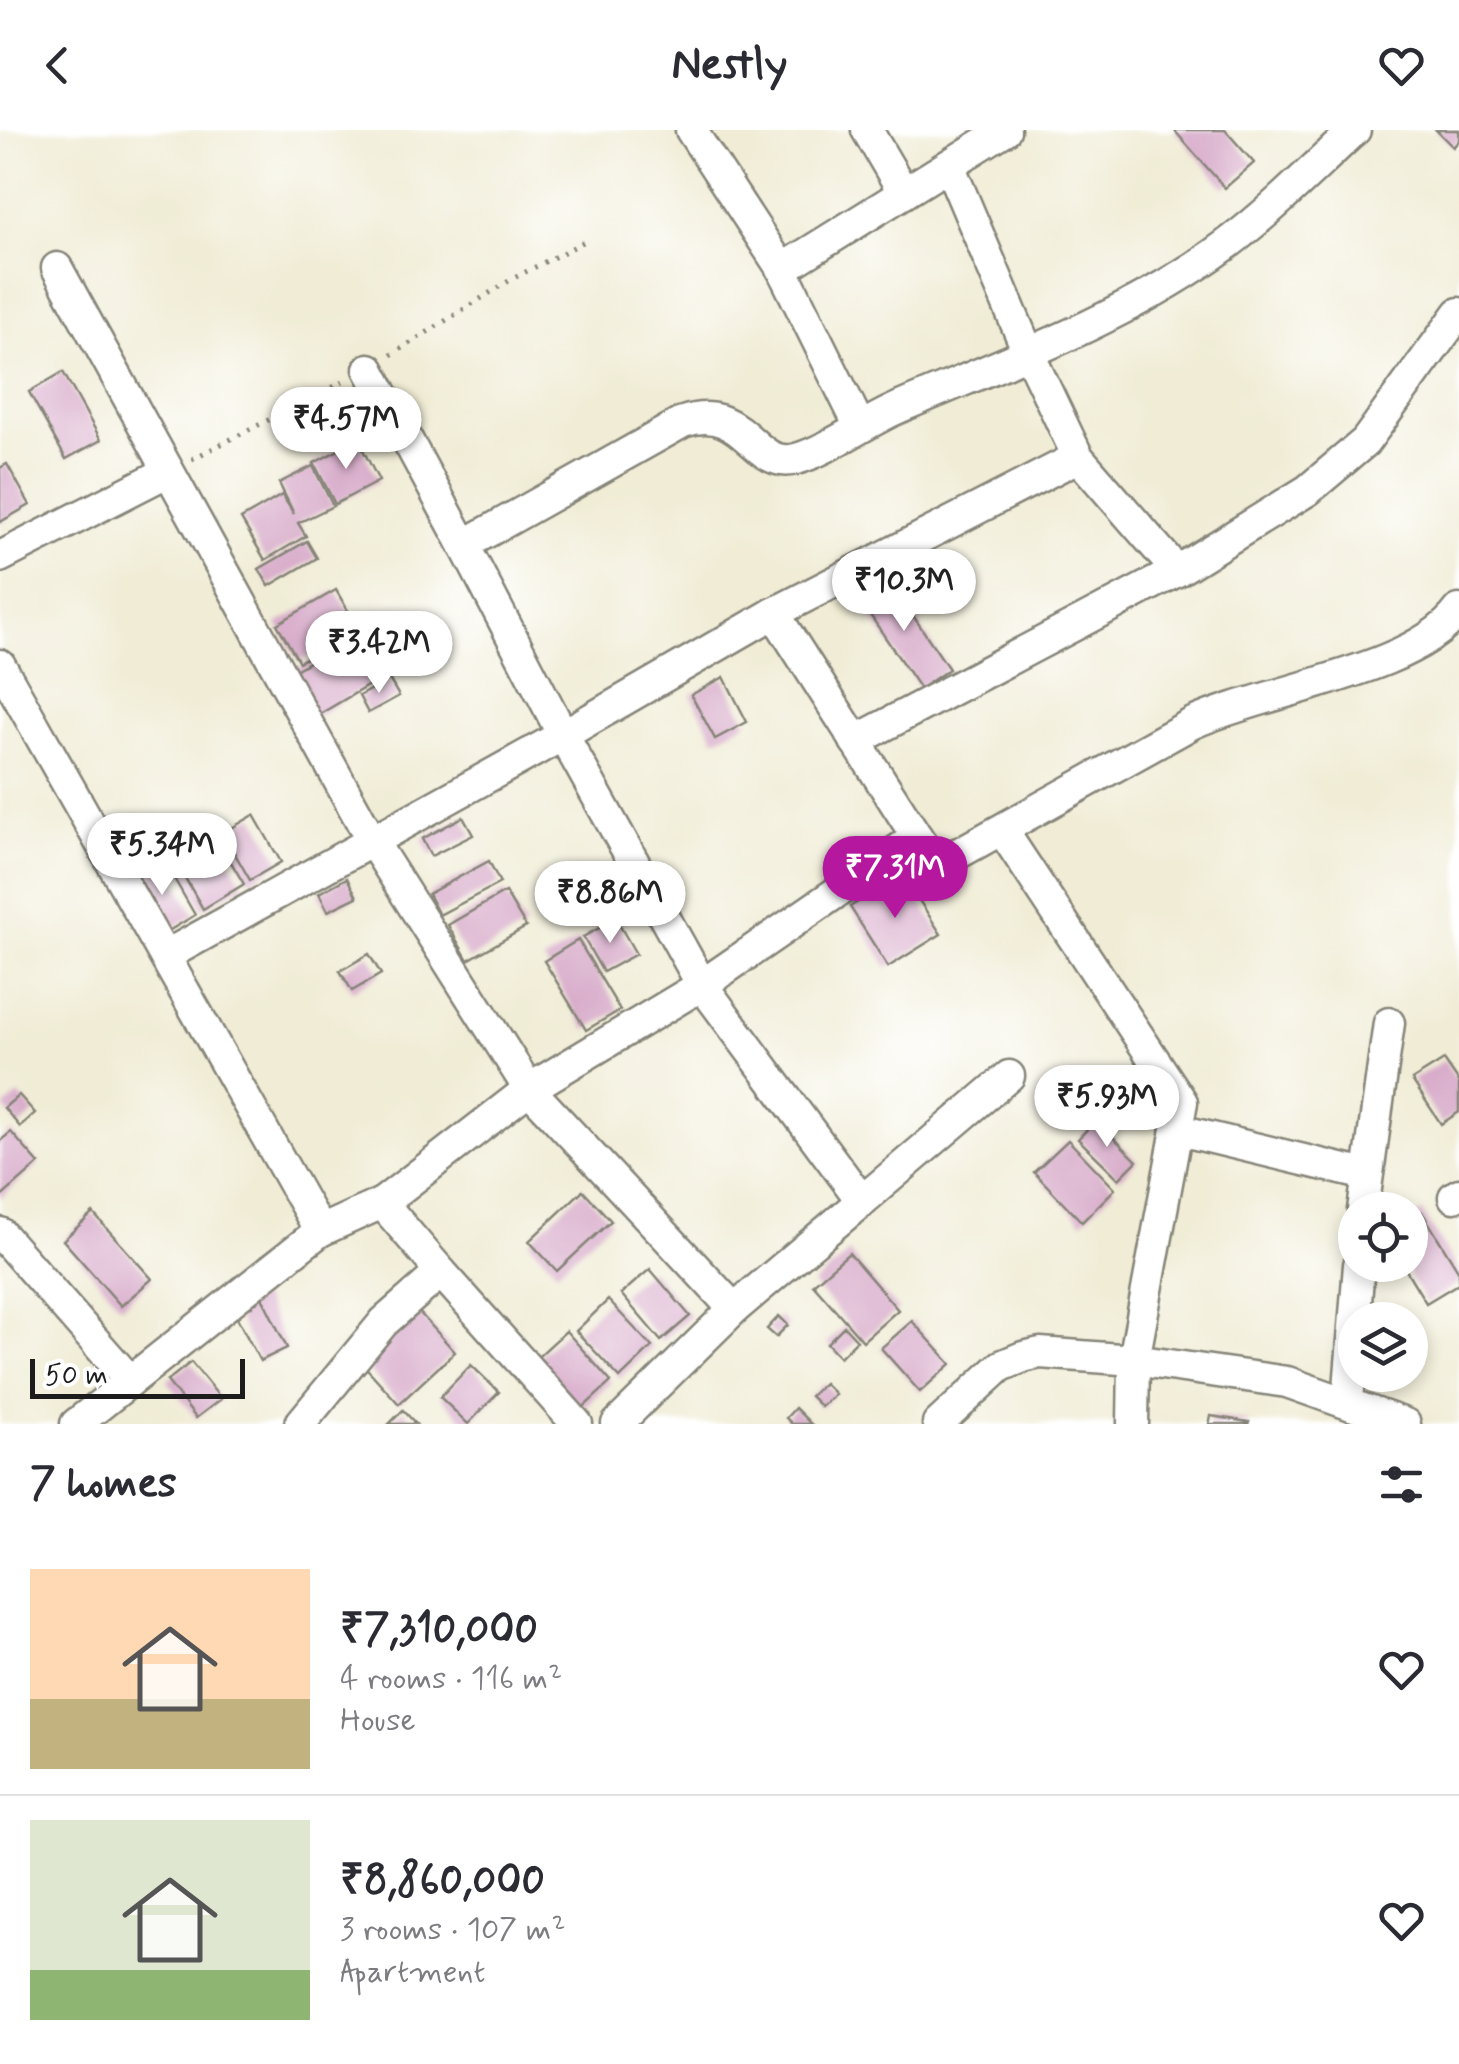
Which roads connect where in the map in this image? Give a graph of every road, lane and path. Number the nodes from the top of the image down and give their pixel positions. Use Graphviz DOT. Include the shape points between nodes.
graph roads {
  1 [pos="691,130"];
  2 [pos="867,130"];
  3 [pos="1005,130"];
  4 [pos="1355,130"];
  5 [pos="949,164"];
  6 [pos="904,193"];
  7 [pos="57,268"];
  8 [pos="782,269"];
  9 [pos="1459,314"];
  10 [pos="1028,352"];
  11 [pos="369,369"];
  12 [pos="859,425"];
  13 [pos="1078,457"];
  14 [pos="167,472"];
  15 [pos="464,545"];
  16 [pos="0,557"];
  17 [pos="1177,571"];
  18 [pos="774,613"];
  19 [pos="1455,627"];
  20 [pos="0,665"];
  21 [pos="562,734"];
  22 [pos="855,741"];
  23 [pos="1002,830"];
  24 [pos="917,837"];
  25 [pos="371,839"];
  26 [pos="164,956"];
  27 [pos="702,985"];
  28 [pos="1389,1022"];
  29 [pos="1009,1076"];
  30 [pos="529,1089"];
  31 [pos="1179,1130"];
  32 [pos="1366,1175"];
  33 [pos="1365,1192"];
  34 [pos="862,1201"];
  35 [pos="382,1204"];
  36 [pos="320,1231"];
  37 [pos="0,1233"];
  38 [pos="441,1272"];
  39 [pos="1358,1282"];
  40 [pos="734,1309"];
  41 [pos="1134,1360"];
  42 [pos="130,1381"];
  43 [pos="1348,1401"];
  44 [pos="76,1424"];
  45 [pos="300,1424"];
  46 [pos="578,1424"];
  47 [pos="616,1424"];
  48 [pos="938,1424"];
  49 [pos="1133,1424"];
  50 [pos="1405,1424"];
  1 -- 8 [label="street"];
  2 -- 6 [label="street"];
  3 -- 5 [label="street"];
  4 -- 10 [label="street" via="1212,255"];
  5 -- 6 [label="street"];
  5 -- 10 [label="street"];
  6 -- 8 [label="street"];
  7 -- 14 [label="street"];
  8 -- 12 [label="street"];
  9 -- 17 [label="street" via="1365,442 1268,519"];
  10 -- 12 [label="street"];
  10 -- 13 [label="street"];
  11 -- 15 [label="street"];
  12 -- 15 [label="street" via="782,461 722,418 705,414"];
  13 -- 17 [label="street"];
  13 -- 18 [label="street"];
  14 -- 16 [label="street"];
  14 -- 25 [label="street"];
  15 -- 21 [label="street"];
  17 -- 22 [label="street"];
  18 -- 21 [label="street"];
  18 -- 22 [label="street"];
  19 -- 23 [label="street" via="1400,655 1206,716"];
  20 -- 26 [label="street"];
  21 -- 25 [label="street"];
  21 -- 27 [label="street"];
  22 -- 24 [label="street"];
  23 -- 24 [label="street" via="942,858 929,854"];
  23 -- 31 [label="street" via="1182,1102"];
  24 -- 27 [label="street"];
  25 -- 26 [label="street"];
  25 -- 30 [label="street"];
  26 -- 36 [label="street"];
  27 -- 30 [label="street"];
  27 -- 34 [label="street"];
  28 -- 32 [label="street"];
  29 -- 34 [label="street"];
  30 -- 35 [label="street"];
  30 -- 40 [label="street"];
  31 -- 32 [label="street"];
  31 -- 41 [label="street"];
  32 -- 33 [label="street"];
  34 -- 40 [label="street"];
  35 -- 36 [label="street"];
  35 -- 38 [label="street"];
  36 -- 42 [label="street"];
  37 -- 42 [label="street"];
  38 -- 45 [label="street" via="384,1322"];
  38 -- 46 [label="street"];
  39 -- 43 [label="street"];
  40 -- 47 [label="street"];
  41 -- 43 [label="street" via="1287,1382"];
  41 -- 48 [label="street" via="1024,1357 1001,1366"];
  41 -- 49 [label="street"];
  42 -- 44 [label="street"];
  43 -- 50 [label="street"];
}
